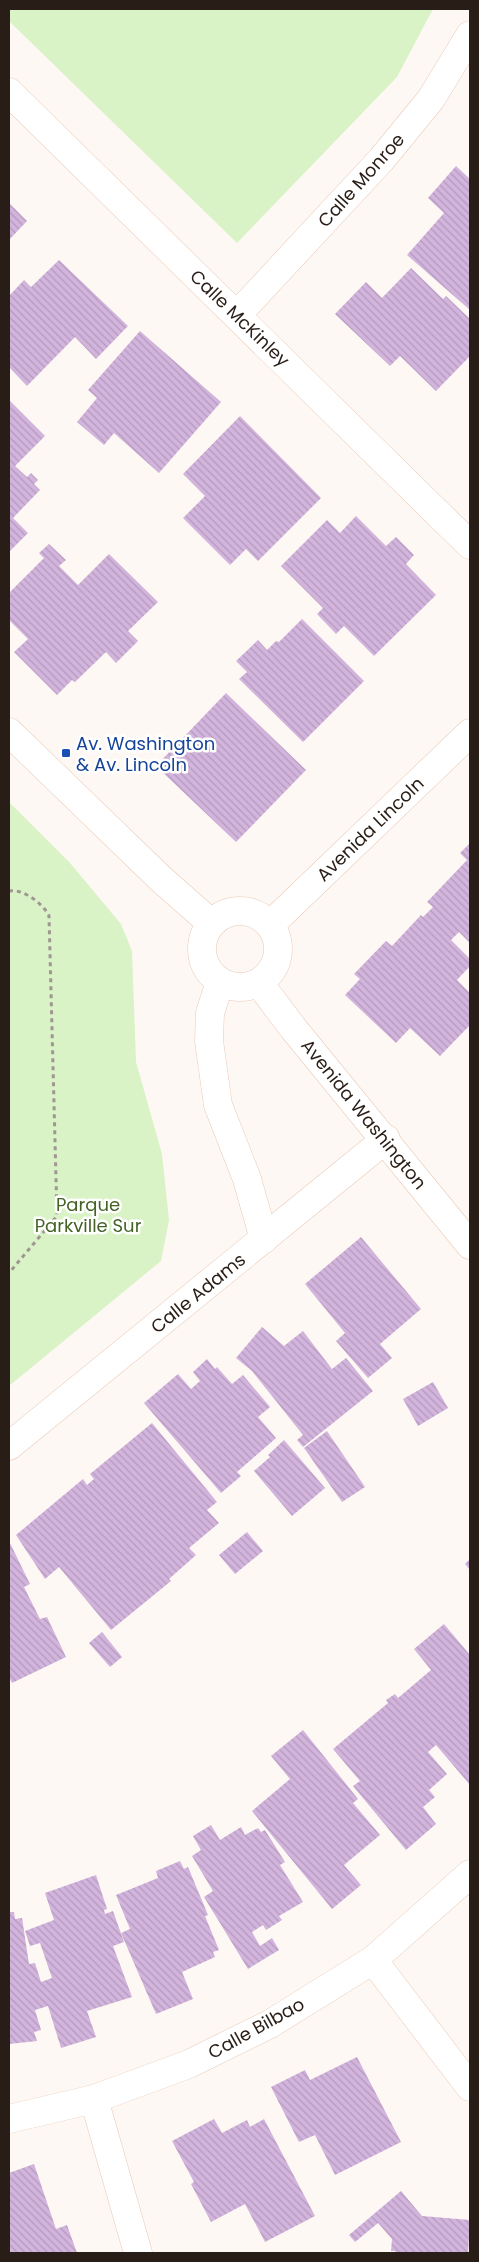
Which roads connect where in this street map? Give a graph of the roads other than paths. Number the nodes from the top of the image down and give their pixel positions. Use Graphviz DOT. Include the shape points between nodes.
graph roads {
  1 [pos="470,35"];
  2 [pos="9,92"];
  3 [pos="238,315"];
  4 [pos="470,545"];
  5 [pos="9,732"];
  6 [pos="470,733"];
  7 [pos="211,924"];
  8 [pos="270,925"];
  9 [pos="220,982"];
  10 [pos="259,983"];
  11 [pos="386,1139"];
  12 [pos="264,1239"];
  13 [pos="470,1245"];
  14 [pos="9,1446"];
  15 [pos="470,1874"];
  16 [pos="373,1960"];
  17 [pos="470,2087"];
  18 [pos="94,2099"];
  19 [pos="9,2119"];
  20 [pos="138,2253"];
  1 -- 3 [label="street, Calle Monroe" via="431,99 381,160"];
  2 -- 3 [label="street, Calle McKinley"];
  3 -- 4 [label="street, Calle McKinley"];
  5 -- 7 [label="street"];
  6 -- 8 [label="street, Avenida Lincoln"];
  7 -- 8 [label="street" via="234,910 260,916"];
  7 -- 9 [label="street" via="201,948 203,962"];
  8 -- 10 [label="street" via="279,950 269,975"];
  9 -- 10 [label="street" via="232,987"];
  9 -- 12 [label="street" via="210,1013 209,1041 218,1105 247,1179"];
  10 -- 11 [label="street, Avenida Washington"];
  11 -- 12 [label="street, Calle Adams"];
  11 -- 13 [label="street, Avenida Washington"];
  12 -- 14 [label="street, Calle Adams"];
  15 -- 16 [label="street, Calle Bilbao"];
  16 -- 17 [label="street"];
  16 -- 18 [label="street, Calle Bilbao" via="254,2032 189,2064"];
  18 -- 19 [label="street, Calle Bilbao"];
  18 -- 20 [label="street"];
}
